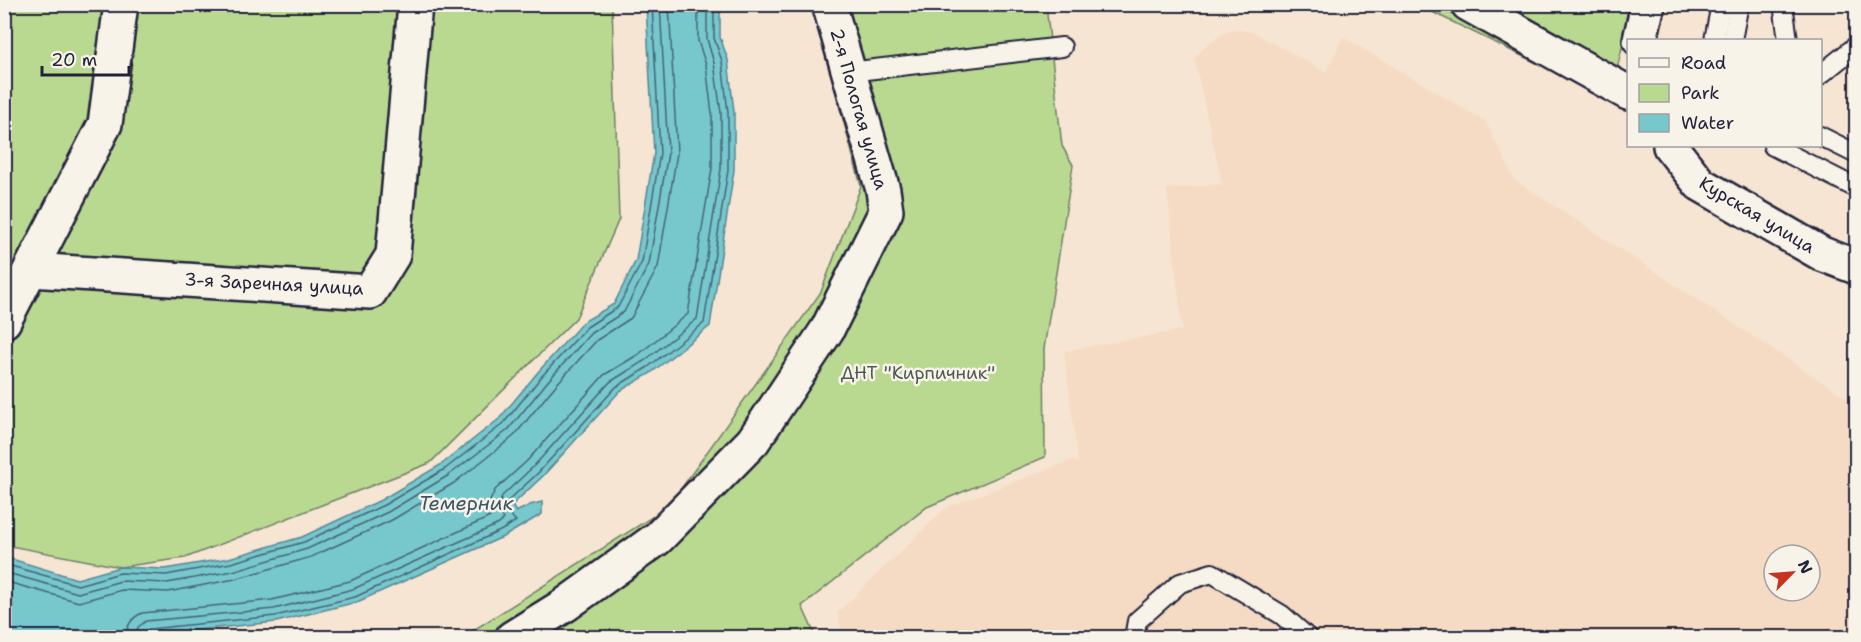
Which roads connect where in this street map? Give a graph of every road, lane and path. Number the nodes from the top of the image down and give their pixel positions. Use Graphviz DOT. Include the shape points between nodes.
graph roads {
  1 [pos="121,4"];
  2 [pos="415,4"];
  3 [pos="829,4"];
  4 [pos="1468,4"];
  5 [pos="1647,4"];
  6 [pos="1721,4"];
  7 [pos="1739,4"];
  8 [pos="1783,4"];
  9 [pos="1640,39"];
  10 [pos="1714,39"];
  11 [pos="1732,39"];
  12 [pos="1788,39"];
  13 [pos="1857,46"];
  14 [pos="1062,47"];
  15 [pos="849,72"];
  16 [pos="1822,74"];
  17 [pos="1627,92"];
  18 [pos="1822,136"];
  19 [pos="1671,147"];
  20 [pos="1775,147"];
  21 [pos="1857,154"];
  22 [pos="1857,188"];
  23 [pos="1857,267"];
  24 [pos="31,270"];
  25 [pos="4,321"];
  26 [pos="512,638"];
  27 [pos="1134,638"];
  28 [pos="1308,638"];
  1 -- 24 [label="street" via="105,124"];
  2 -- 24 [label="street, 3-я Заречная улица" via="393,255 370,292"];
  3 -- 15 [label="street, 2-я Пологая улица"];
  4 -- 17 [label="street"];
  5 -- 9 [label="street"];
  6 -- 10 [label="lane"];
  7 -- 11 [label="lane"];
  8 -- 12 [label="lane"];
  13 -- 16 [label="lane"];
  14 -- 15 [label="lane"];
  15 -- 26 [label="street, 2-я Пологая улица" via="886,211 827,330 753,441 658,538 566,605"];
  18 -- 21 [label="lane"];
  19 -- 23 [label="street, Курская улица" via="1700,184 1822,254"];
  20 -- 22 [label="lane"];
  24 -- 25 [label="street"];
  27 -- 28 [label="lane" via="1137,621 1180,583 1212,573 1282,615"];
}
